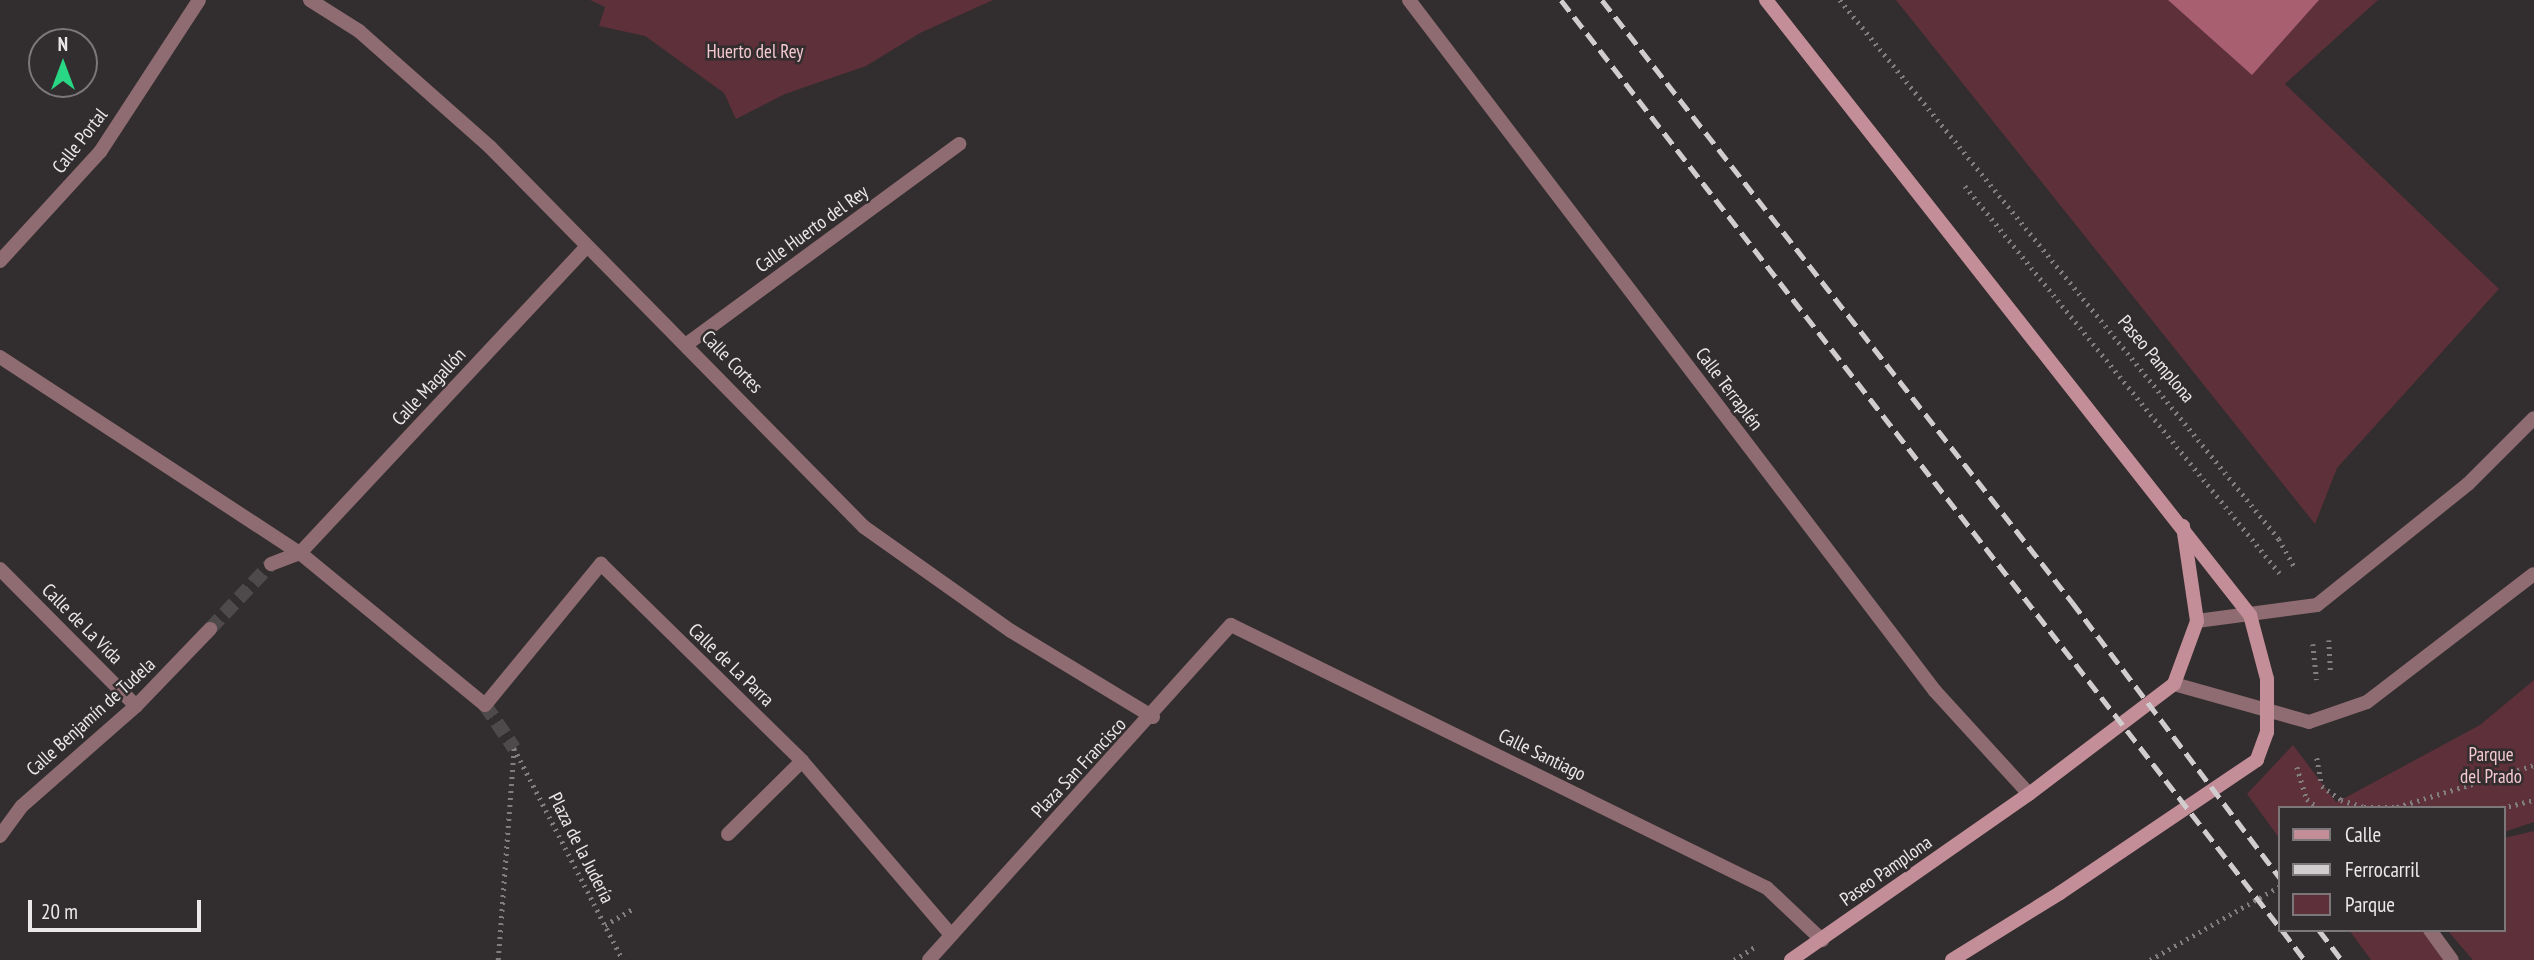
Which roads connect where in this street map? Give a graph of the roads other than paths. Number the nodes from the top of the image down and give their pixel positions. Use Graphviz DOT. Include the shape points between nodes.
graph roads {
  1 [pos="199,0"];
  2 [pos="310,0"];
  3 [pos="1409,0"];
  4 [pos="1766,0"];
  5 [pos="959,144"];
  6 [pos="586,247"];
  7 [pos="0,261"];
  8 [pos="687,344"];
  9 [pos="0,357"];
  10 [pos="2534,418"];
  11 [pos="2183,525"];
  12 [pos="300,553"];
  13 [pos="271,564"];
  14 [pos="0,569"];
  15 [pos="2534,575"];
  16 [pos="2250,615"];
  17 [pos="2197,621"];
  18 [pos="1231,625"];
  19 [pos="210,629"];
  20 [pos="2174,684"];
  21 [pos="136,706"];
  22 [pos="2269,712"];
  23 [pos="1153,717"];
  24 [pos="802,761"];
  25 [pos="2029,794"];
  26 [pos="728,834"];
  27 [pos="0,836"];
  28 [pos="2431,932"];
  29 [pos="951,935"];
  30 [pos="1822,940"];
  31 [pos="929,960"];
  32 [pos="1791,960"];
  33 [pos="1952,960"];
  34 [pos="2452,960"];
  1 -- 7 [label="street, Calle Portal" via="100,152"];
  2 -- 6 [label="street, Calle Cortes" via="359,31 490,146"];
  3 -- 25 [label="street, Calle Terraplén" via="1935,691"];
  4 -- 11 [label="main road"];
  5 -- 8 [label="street, Calle Huerto del Rey"];
  6 -- 8 [label="street, Calle Cortes"];
  6 -- 12 [label="street, Calle Magallón"];
  8 -- 23 [label="street, Calle Cortes" via="864,527 1011,631"];
  9 -- 12 [label="street"];
  10 -- 16 [label="street" via="2468,484 2316,606"];
  11 -- 16 [label="main road"];
  11 -- 17 [label="main road"];
  12 -- 13 [label="street, Calle Magallón"];
  12 -- 24 [label="street, Calle de La Parra" via="485,705 601,564"];
  14 -- 21 [label="street, Calle de La Vida"];
  15 -- 22 [label="street" via="2367,702 2309,722"];
  16 -- 17 [label="street"];
  16 -- 22 [label="main road" via="2267,679"];
  17 -- 20 [label="main road"];
  18 -- 23 [label="street, Plaza San Francisco"];
  18 -- 30 [label="street, Calle Santiago" via="1768,888"];
  19 -- 21 [label="street, Calle Benjamín de Tudela"];
  20 -- 22 [label="street"];
  20 -- 25 [label="main road, Paseo Pamplona"];
  21 -- 27 [label="street, Calle Benjamín de Tudela" via="22,806"];
  22 -- 33 [label="main road" via="2257,760"];
  23 -- 29 [label="street, Plaza San Francisco"];
  24 -- 26 [label="street"];
  24 -- 29 [label="street, Calle de La Parra"];
  25 -- 30 [label="main road, Paseo Pamplona"];
  28 -- 34 [label="street"];
  29 -- 31 [label="street, Plaza San Francisco"];
  30 -- 32 [label="main road, Paseo Pamplona"];
}
